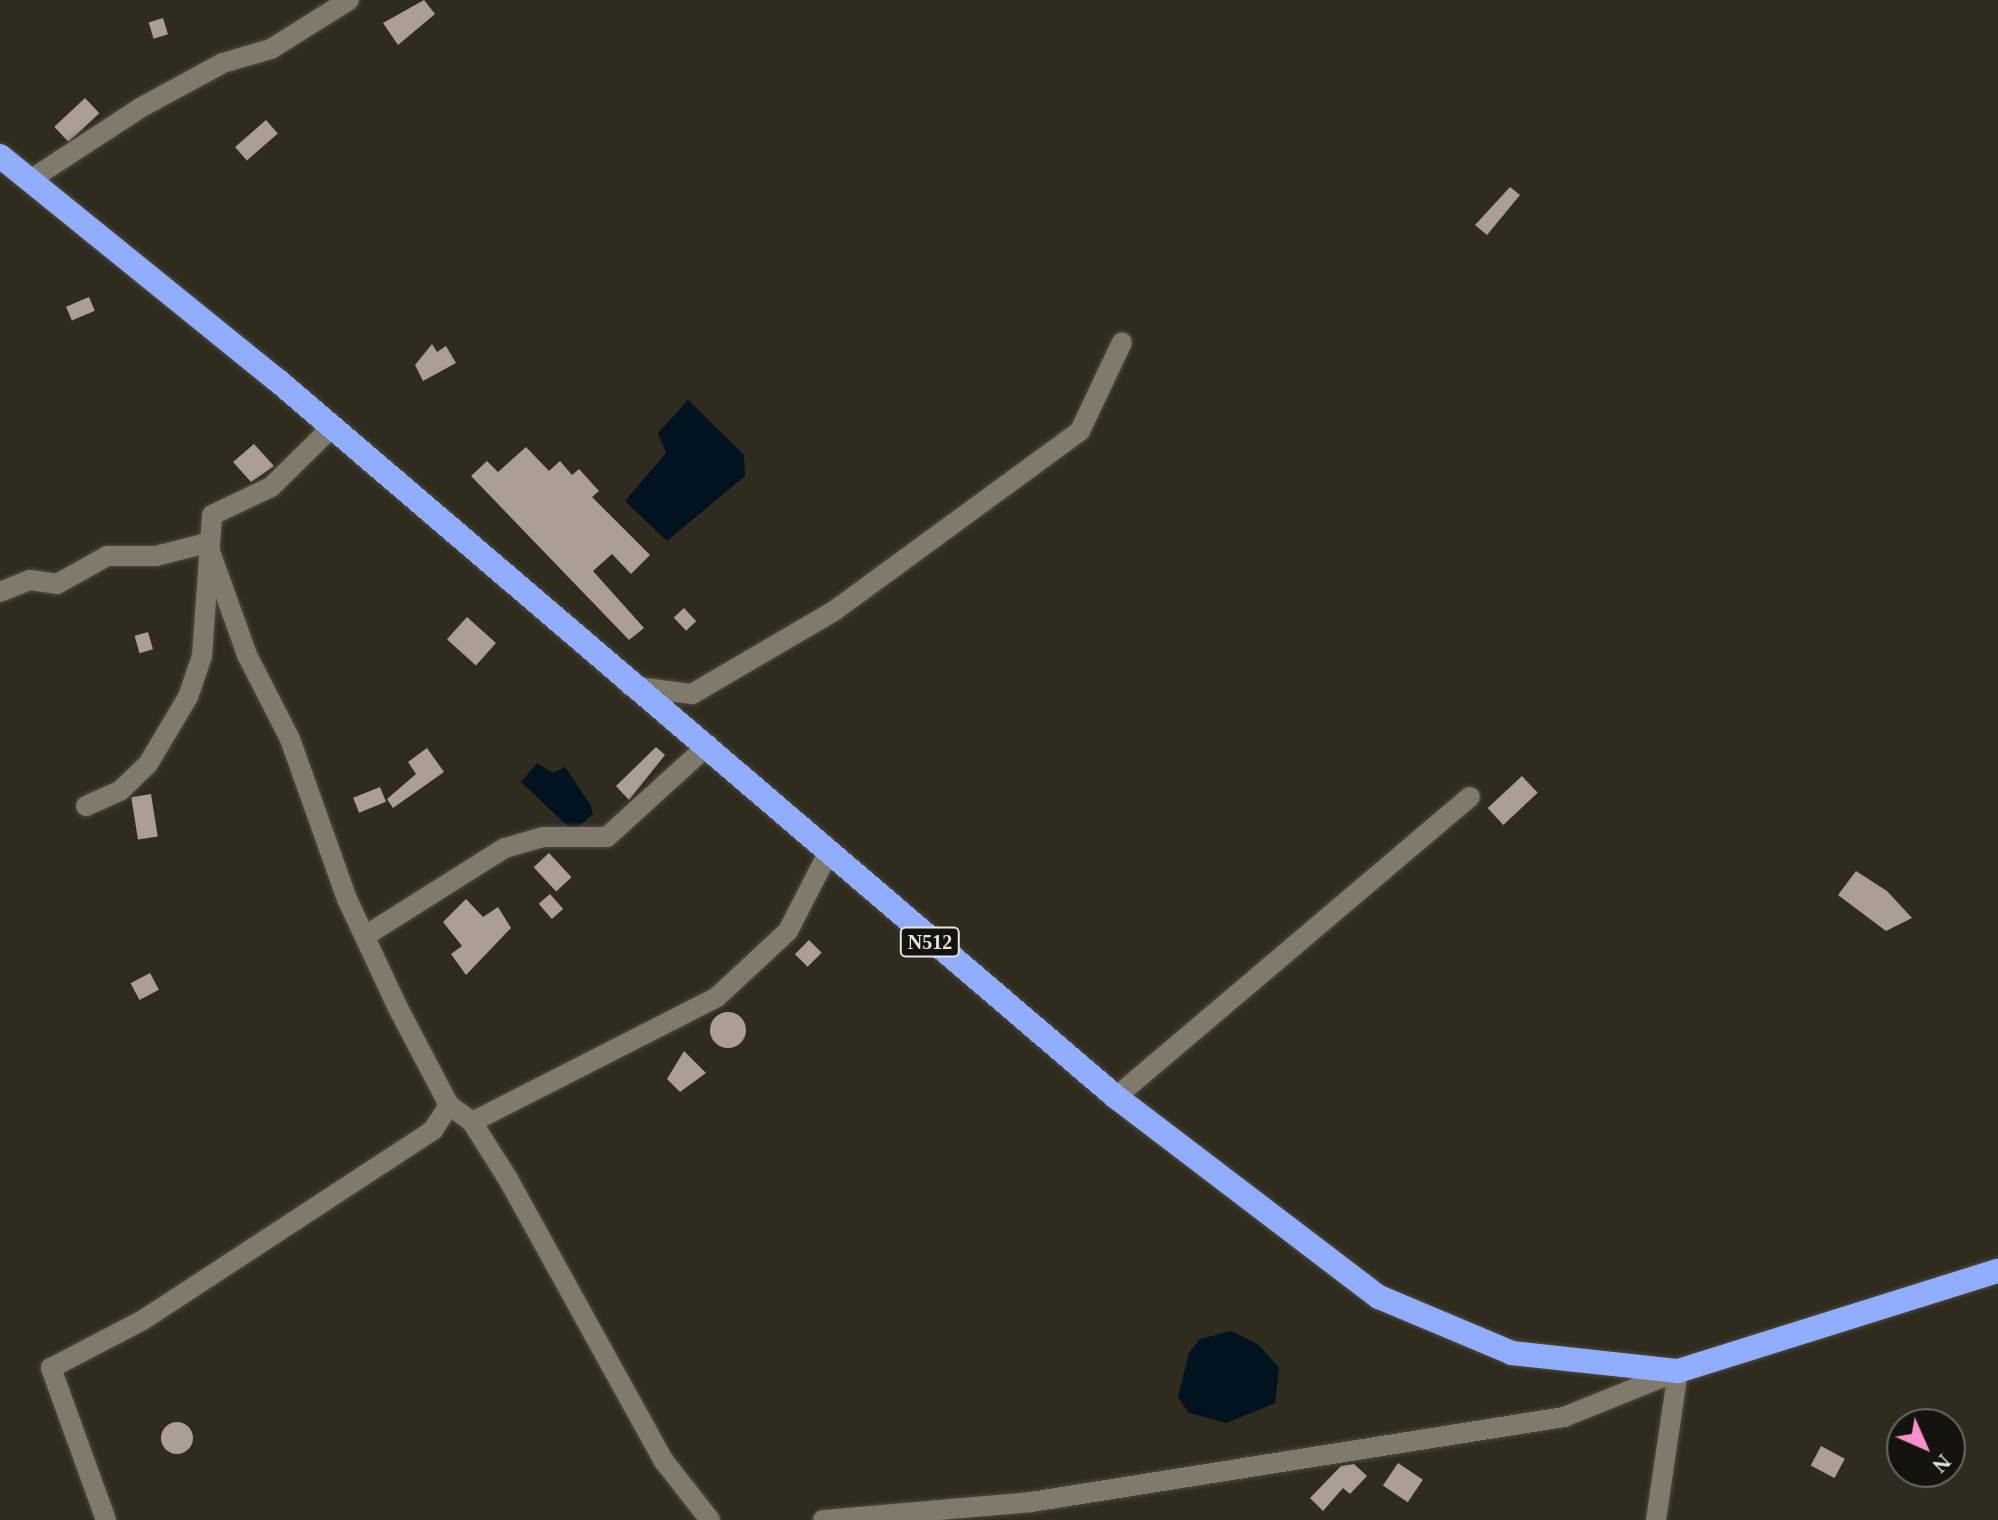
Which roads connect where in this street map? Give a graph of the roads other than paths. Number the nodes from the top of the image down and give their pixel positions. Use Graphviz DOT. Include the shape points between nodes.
graph roads {
  1 [pos="349,0"];
  2 [pos="0,156"];
  3 [pos="30,180"];
  4 [pos="1122,342"];
  5 [pos="330,429"];
  6 [pos="207,543"];
  7 [pos="0,592"];
  8 [pos="630,686"];
  9 [pos="708,745"];
  10 [pos="1470,797"];
  11 [pos="86,806"];
  12 [pos="827,855"];
  13 [pos="365,936"];
  14 [pos="1116,1097"];
  15 [pos="449,1105"];
  16 [pos="472,1122"];
  17 [pos="1998,1271"];
  18 [pos="1678,1371"];
  19 [pos="106,1520"];
  20 [pos="710,1520"];
  21 [pos="823,1520"];
  22 [pos="1656,1520"];
  1 -- 3 [label="street" via="271,49 223,63 140,108"];
  2 -- 3 [label="highway, N512"];
  3 -- 5 [label="highway, N512"];
  4 -- 8 [label="street" via="1080,431 834,611 692,694"];
  5 -- 6 [label="street" via="271,487 212,515"];
  5 -- 8 [label="highway, N512"];
  6 -- 7 [label="street" via="156,556 107,556 57,584 30,580"];
  6 -- 11 [label="street" via="202,656 188,697 148,764 120,791"];
  6 -- 13 [label="street"];
  8 -- 9 [label="highway, N512"];
  9 -- 12 [label="highway, N512"];
  9 -- 13 [label="street" via="607,837 543,837 505,848"];
  10 -- 14 [label="street"];
  12 -- 14 [label="highway, N512"];
  12 -- 16 [label="street" via="788,931 717,997"];
  13 -- 15 [label="street"];
  14 -- 18 [label="highway, N512" via="1379,1297 1512,1353"];
  15 -- 16 [label="street"];
  15 -- 19 [label="street" via="433,1130 143,1320 51,1368"];
  16 -- 20 [label="street" via="663,1460"];
  17 -- 18 [label="highway, N512"];
  18 -- 21 [label="street" via="1564,1417 1031,1502"];
  18 -- 22 [label="street"];
}
